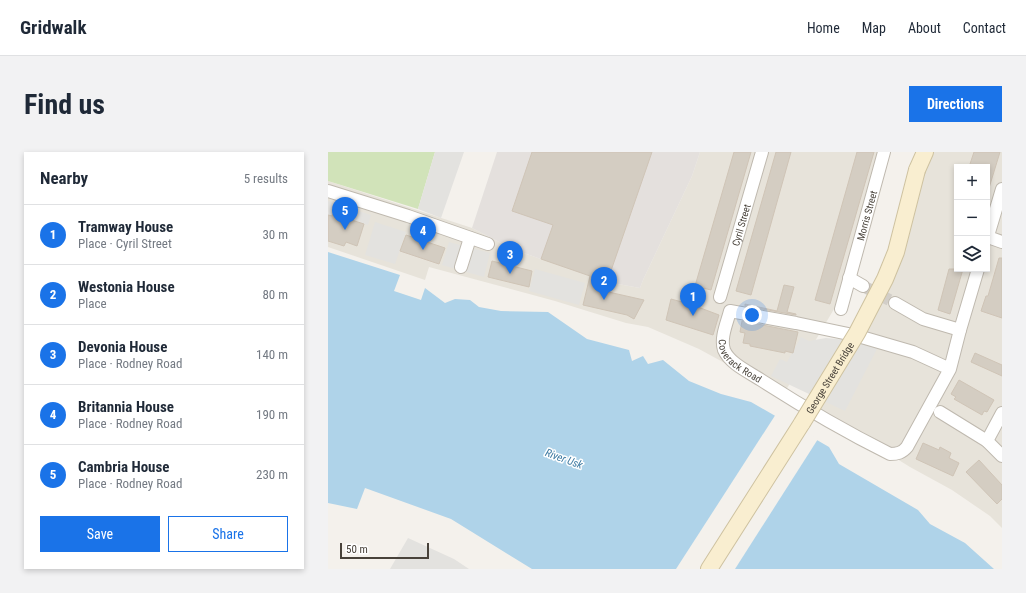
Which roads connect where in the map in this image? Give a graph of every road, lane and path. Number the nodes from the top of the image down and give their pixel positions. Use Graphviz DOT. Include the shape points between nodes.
graph roads {
  1 [pos="762,152"];
  2 [pos="884,152"];
  3 [pos="917,152"];
  4 [pos="925,152"];
  5 [pos="917,170"];
  6 [pos="1002,189"];
  7 [pos="328,191"];
  8 [pos="988,236"];
  9 [pos="470,238"];
  10 [pos="990,239"];
  11 [pos="1002,242"];
  12 [pos="488,244"];
  13 [pos="461,267"];
  14 [pos="977,272"];
  15 [pos="849,278"];
  16 [pos="863,286"];
  17 [pos="720,297"];
  18 [pos="895,303"];
  19 [pos="841,309"];
  20 [pos="960,330"];
  21 [pos="950,369"];
  22 [pos="940,412"];
  23 [pos="1002,413"];
  24 [pos="987,441"];
  25 [pos="1002,456"];
  26 [pos="709,569"];
  1 -- 17 [label="street, Cyril Street"];
  2 -- 15 [label="street, Morris Street"];
  3 -- 5 [label="main road, George Street Bridge"];
  4 -- 5 [label="main road, George Street Bridge"];
  5 -- 26 [label="main road, George Street Bridge, bridge" via="896,252 871,306 838,365"];
  6 -- 8 [label="street"];
  7 -- 9 [label="street"];
  9 -- 12 [label="street"];
  9 -- 13 [label="street"];
  10 -- 11 [label="street"];
  14 -- 20 [label="street, Coverack Road"];
  15 -- 16 [label="street"];
  15 -- 19 [label="street, Morris Street"];
  18 -- 20 [label="street" via="927,320"];
  20 -- 21 [label="street, Coverack Road"];
  21 -- 21 [label="street, Coverack Road" via="907,447 901,452 890,454 793,401 733,362 725,351 723,339 730,311 858,336 913,352"];
  22 -- 24 [label="street"];
  23 -- 24 [label="street"];
  24 -- 25 [label="street"];
}
